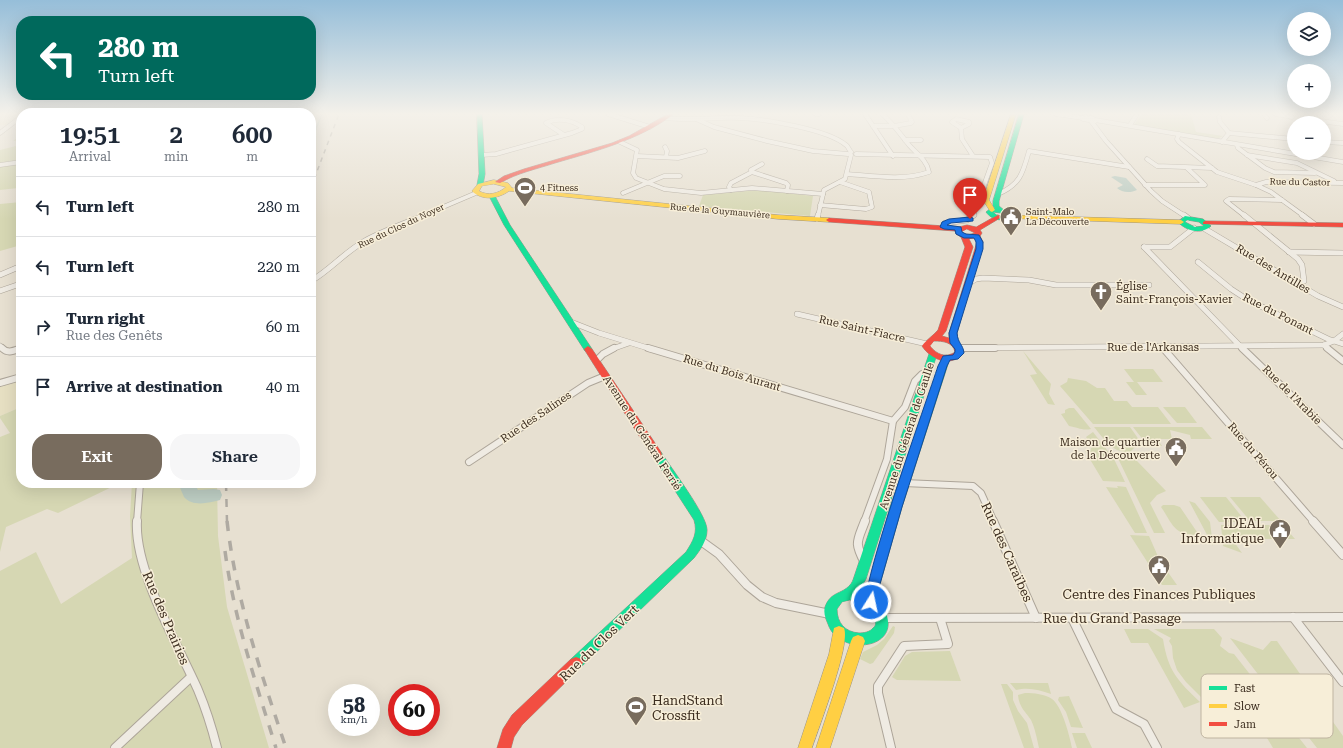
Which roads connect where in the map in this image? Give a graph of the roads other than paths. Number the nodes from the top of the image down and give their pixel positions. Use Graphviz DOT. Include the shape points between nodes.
graph roads {
  1 [pos="481,149"];
  2 [pos="514,149"];
  3 [pos="596,149"];
  4 [pos="636,149"];
  5 [pos="666,149"];
  6 [pos="800,149"];
  7 [pos="850,149"];
  8 [pos="888,149"];
  9 [pos="914,149"];
  10 [pos="968,149"];
  11 [pos="1003,149"];
  12 [pos="1012,149"];
  13 [pos="1113,149"];
  14 [pos="1187,149"];
  15 [pos="1240,149"];
  16 [pos="1261,149"];
  17 [pos="705,151"];
  18 [pos="851,154"];
  19 [pos="1248,155"];
  20 [pos="481,156"];
  21 [pos="637,156"];
  22 [pos="892,156"];
  23 [pos="921,156"];
  24 [pos="973,156"];
  25 [pos="666,157"];
  26 [pos="1147,159"];
  27 [pos="1343,162"];
  28 [pos="16,163"];
  29 [pos="762,164"];
  30 [pos="0,165"];
  31 [pos="1129,167"];
  32 [pos="1187,168"];
  33 [pos="1212,168"];
  34 [pos="752,172"];
  35 [pos="1316,173"];
  36 [pos="847,174"];
  37 [pos="680,176"];
  38 [pos="493,178"];
  39 [pos="840,182"];
  40 [pos="648,183"];
  41 [pos="1337,183"];
  42 [pos="1343,183"];
  43 [pos="1145,185"];
  44 [pos="1256,185"];
  45 [pos="478,189"];
  46 [pos="508,189"];
  47 [pos="731,190"];
  48 [pos="787,191"];
  49 [pos="623,193"];
  50 [pos="823,194"];
  51 [pos="998,194"];
  52 [pos="492,196"];
  53 [pos="1282,200"];
  54 [pos="820,206"];
  55 [pos="999,214"];
  56 [pos="817,219"];
  57 [pos="1184,220"];
  58 [pos="1256,224"];
  59 [pos="1314,224"];
  60 [pos="1343,225"];
  61 [pos="1205,226"];
  62 [pos="932,227"];
  63 [pos="944,227"];
  64 [pos="1194,228"];
  65 [pos="967,232"];
  66 [pos="1289,252"];
  67 [pos="1343,253"];
  68 [pos="1198,262"];
  69 [pos="16,268"];
  70 [pos="972,272"];
  71 [pos="0,275"];
  72 [pos="316,278"];
  73 [pos="980,278"];
  74 [pos="969,283"];
  75 [pos="1295,283"];
  76 [pos="16,285"];
  77 [pos="1149,285"];
  78 [pos="0,291"];
  79 [pos="1343,307"];
  80 [pos="797,314"];
  81 [pos="571,322"];
  82 [pos="1343,334"];
  83 [pos="936,339"];
  84 [pos="1334,341"];
  85 [pos="630,343"];
  86 [pos="927,344"];
  87 [pos="1343,344"];
  88 [pos="957,345"];
  89 [pos="1324,345"];
  90 [pos="0,346"];
  91 [pos="1241,346"];
  92 [pos="1162,347"];
  93 [pos="16,350"];
  94 [pos="933,354"];
  95 [pos="946,358"];
  96 [pos="596,361"];
  97 [pos="1343,361"];
  98 [pos="928,372"];
  99 [pos="605,376"];
  100 [pos="16,378"];
  101 [pos="0,383"];
  102 [pos="893,422"];
  103 [pos="1343,445"];
  104 [pos="470,462"];
  105 [pos="904,483"];
  106 [pos="140,488"];
  107 [pos="701,542"];
  108 [pos="1343,555"];
  109 [pos="865,563"];
  110 [pos="845,596"];
  111 [pos="871,602"];
  112 [pos="830,614"];
  113 [pos="1293,617"];
  114 [pos="1343,617"];
  115 [pos="882,618"];
  116 [pos="940,618"];
  117 [pos="1036,618"];
  118 [pos="1072,618"];
  119 [pos="839,632"];
  120 [pos="858,641"];
  121 [pos="191,677"];
  122 [pos="1343,682"];
  123 [pos="805,745"];
  124 [pos="115,748"];
  125 [pos="217,748"];
  126 [pos="504,748"];
  127 [pos="823,748"];
  128 [pos="891,748"];
  129 [pos="1157,748"];
  1 -- 20 [label="street"];
  2 -- 20 [label="street"];
  3 -- 38 [label="street"];
  4 -- 21 [label="street" via="638,150"];
  5 -- 25 [label="street"];
  6 -- 18 [label="street"];
  7 -- 18 [label="street"];
  8 -- 22 [label="street"];
  9 -- 23 [label="street"];
  10 -- 24 [label="street"];
  11 -- 55 [label="street" via="986,200"];
  12 -- 51 [label="street"];
  13 -- 31 [label="street"];
  14 -- 33 [label="street"];
  15 -- 19 [label="street"];
  16 -- 27 [label="street"];
  17 -- 25 [label="street" via="683,157"];
  18 -- 22 [label="street"];
  18 -- 36 [label="street"];
  19 -- 35 [label="street" via="1292,162"];
  19 -- 35 [label="street" via="1274,172"];
  20 -- 38 [label="street"];
  21 -- 25 [label="street"];
  21 -- 40 [label="street" via="634,176"];
  22 -- 23 [label="street"];
  23 -- 24 [label="street"];
  23 -- 36 [label="street" via="929,170 928,173 890,176"];
  24 -- 63 [label="street" via="990,157 992,163 973,217 949,221 944,223"];
  26 -- 32 [label="street" via="1157,166"];
  28 -- 30 [label="street"];
  29 -- 34 [label="street" via="751,170"];
  31 -- 43 [label="street"];
  31 -- 51 [label="street" via="1029,152 1022,176 1010,189"];
  32 -- 33 [label="street"];
  32 -- 43 [label="street" via="1205,185"];
  33 -- 44 [label="street" via="1221,174"];
  34 -- 47 [label="street" via="731,183 728,187"];
  34 -- 48 [label="street" via="786,183"];
  35 -- 41 [label="street"];
  36 -- 39 [label="street"];
  37 -- 40 [label="street" via="664,176"];
  38 -- 45 [label="street"];
  38 -- 45 [label="street"];
  38 -- 46 [label="street" via="508,185"];
  39 -- 50 [label="street" via="826,188"];
  39 -- 54 [label="street" via="868,192 872,207 866,209"];
  40 -- 47 [label="street" via="664,189 701,193"];
  40 -- 49 [label="street"];
  41 -- 42 [label="street, Rue du Castor"];
  41 -- 44 [label="street, Rue du Castor" via="1266,182"];
  43 -- 57 [label="street"];
  44 -- 53 [label="street, Rue du Castor"];
  45 -- 52 [label="street" via="483,195"];
  45 -- 72 [label="street, Rue du Clos du Noyer" via="363,242"];
  46 -- 52 [label="street"];
  46 -- 56 [label="street, Rue de la Guymauvière"];
  47 -- 48 [label="street" via="752,188"];
  48 -- 50 [label="street"];
  50 -- 54 [label="street"];
  51 -- 55 [label="street" via="996,206"];
  52 -- 81 [label="street, Avenue du Général Ferrié" via="507,224"];
  53 -- 58 [label="street" via="1226,200"];
  53 -- 59 [label="street, Rue du Castor"];
  54 -- 56 [label="street"];
  55 -- 57 [label="street" via="1065,220"];
  55 -- 65 [label="street"];
  56 -- 62 [label="street, Rue de la Guymauvière"];
  57 -- 61 [label="street"];
  57 -- 64 [label="street" via="1185,225"];
  58 -- 59 [label="street"];
  58 -- 61 [label="street"];
  58 -- 66 [label="street"];
  59 -- 60 [label="street"];
  61 -- 64 [label="street"];
  61 -- 75 [label="street, Rue des Antilles"];
  62 -- 63 [label="street"];
  62 -- 65 [label="street"];
  63 -- 65 [label="street"];
  64 -- 91 [label="street, Rue de l'Arabie" via="1170,247 1144,247"];
  65 -- 70 [label="street" via="980,242"];
  65 -- 83 [label="street" via="969,247 943,329"];
  66 -- 67 [label="street"];
  66 -- 75 [label="street" via="1302,265 1304,281"];
  68 -- 84 [label="street, Rue du Ponant" via="1230,289 1248,300"];
  69 -- 71 [label="street"];
  70 -- 73 [label="street"];
  70 -- 74 [label="street"];
  73 -- 74 [label="street"];
  73 -- 77 [label="street" via="1029,280 1056,285"];
  74 -- 88 [label="street" via="953,333"];
  75 -- 79 [label="street, Rue des Antilles"];
  76 -- 78 [label="street"];
  80 -- 86 [label="street, Rue Saint-Fiacre"];
  81 -- 85 [label="street, Rue du Bois Aurant"];
  81 -- 96 [label="street, Avenue du Général Ferrié"];
  82 -- 84 [label="street, Rue de l'Arkansas"];
  83 -- 86 [label="street" via="930,340"];
  83 -- 88 [label="street" via="945,339"];
  84 -- 87 [label="street, Rue du Ponant"];
  84 -- 89 [label="street, Rue de l'Arkansas"];
  85 -- 96 [label="street" via="615,346"];
  85 -- 102 [label="street, Rue du Bois Aurant"];
  86 -- 94 [label="street" via="928,350"];
  88 -- 92 [label="street, Rue de l'Arkansas"];
  88 -- 95 [label="street" via="960,353 958,356"];
  89 -- 91 [label="street, Rue de l'Arkansas"];
  89 -- 97 [label="street"];
  90 -- 93 [label="street" via="5,351"];
  91 -- 92 [label="street, Rue de l'Arkansas"];
  91 -- 103 [label="street, Rue de l'Arabie"];
  92 -- 108 [label="street, Rue du Pérou"];
  94 -- 95 [label="street"];
  94 -- 98 [label="street, Avenue du Général de Gaulle"];
  95 -- 105 [label="street, Avenue du Général de Gaulle"];
  96 -- 99 [label="street, Avenue du Général Ferrié"];
  98 -- 102 [label="street" via="921,374 913,383 904,408"];
  98 -- 109 [label="street, Avenue du Général de Gaulle"];
  99 -- 104 [label="street, Rue des Salines" via="588,383"];
  99 -- 107 [label="street, Avenue du Général Ferrié" via="699,519 703,531"];
  100 -- 101 [label="street"];
  102 -- 109 [label="street, Avenue du Général de Gaulle" via="887,459 858,539 857,548"];
  105 -- 111 [label="street, Avenue du Général de Gaulle"];
  105 -- 117 [label="street, Rue des Caraïbes" via="973,486 981,493"];
  106 -- 121 [label="street, Rue des Prairies" via="137,527 141,554 150,584"];
  107 -- 112 [label="street" via="719,554 747,585 762,597 776,603"];
  107 -- 126 [label="street, Rue du Clos Vert" via="517,720 508,734"];
  109 -- 110 [label="street, Avenue du Général de Gaulle" via="854,589"];
  110 -- 111 [label="street" via="856,596"];
  110 -- 112 [label="street" via="834,602"];
  111 -- 115 [label="street"];
  112 -- 119 [label="street" via="831,621"];
  113 -- 114 [label="street, Rue du Grand Passage"];
  113 -- 118 [label="street, Rue du Grand Passage"];
  113 -- 122 [label="street"];
  115 -- 116 [label="street, Rue du Grand Passage"];
  115 -- 120 [label="street" via="880,632 867,640"];
  116 -- 117 [label="street, Rue du Grand Passage"];
  116 -- 128 [label="street" via="948,644 904,646 878,686"];
  117 -- 118 [label="street, Rue du Grand Passage"];
  118 -- 129 [label="street" via="1116,709 1144,724"];
  119 -- 120 [label="street"];
  119 -- 123 [label="street" via="836,654"];
  120 -- 127 [label="street"];
  121 -- 124 [label="street"];
  121 -- 125 [label="street, Rue des Prairies" via="208,715"];
}
